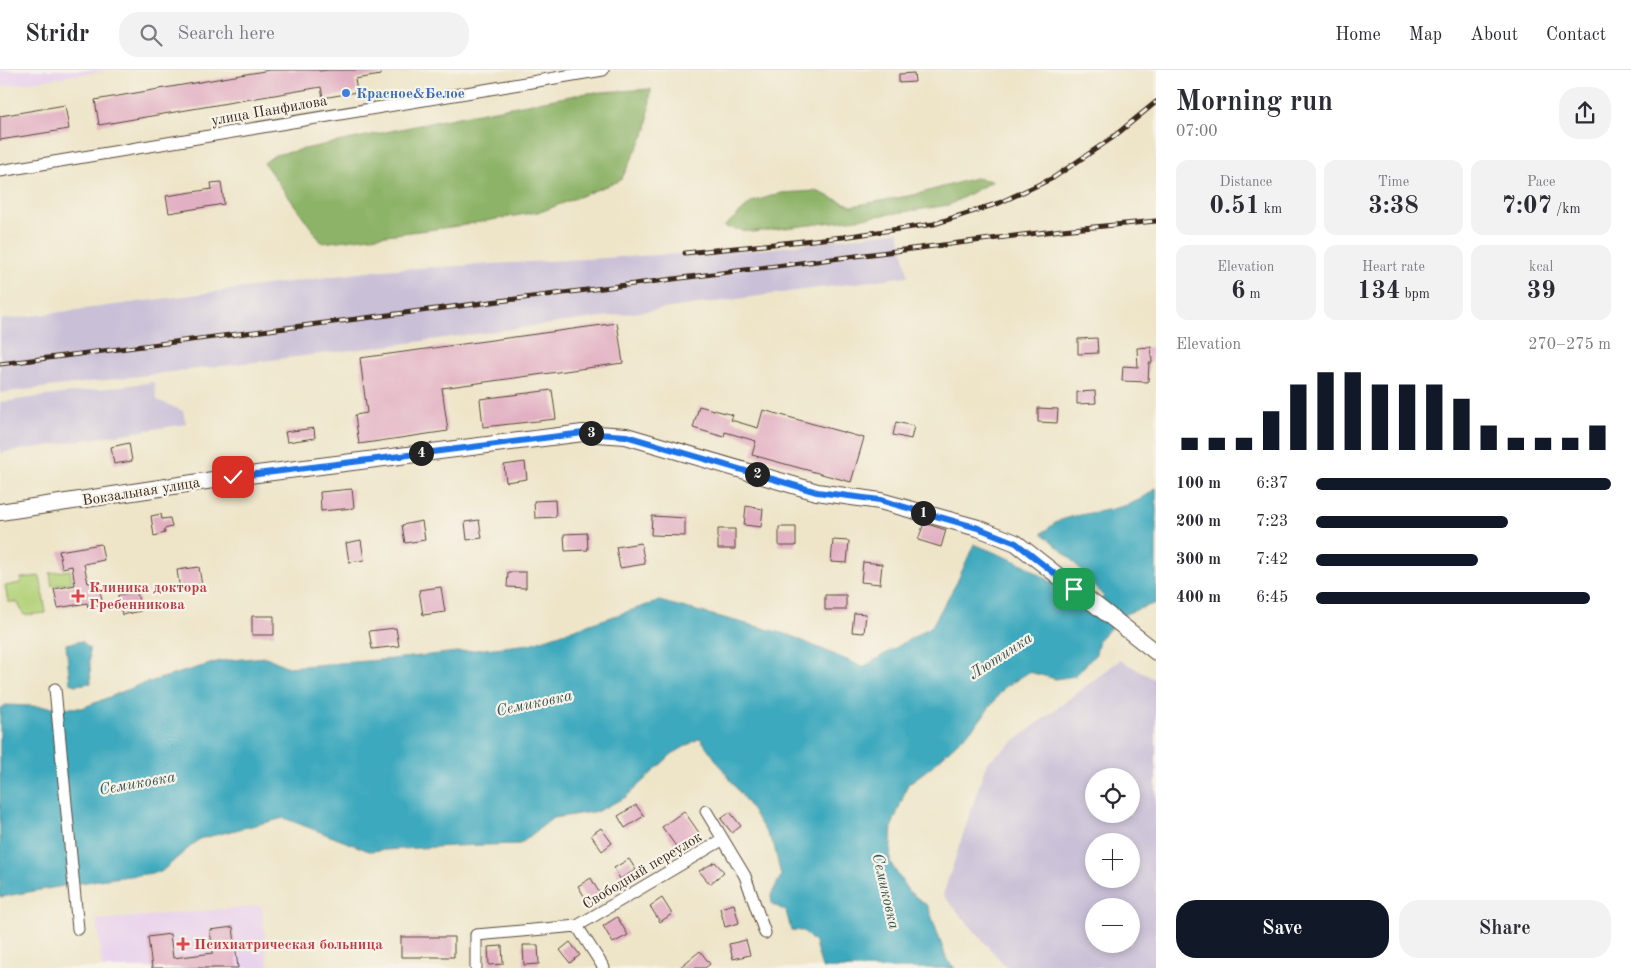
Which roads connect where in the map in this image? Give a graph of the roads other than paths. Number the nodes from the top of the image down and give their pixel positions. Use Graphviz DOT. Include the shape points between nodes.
graph roads {
  1 [pos="603,70"];
  2 [pos="0,171"];
  3 [pos="0,512"];
  4 [pos="1156,652"];
  5 [pos="54,690"];
  6 [pos="706,812"];
  7 [pos="722,840"];
  8 [pos="577,926"];
  9 [pos="78,929"];
  10 [pos="765,933"];
  11 [pos="476,968"];
  12 [pos="604,968"];
  1 -- 2 [label="street, улица Панфилова"];
  3 -- 4 [label="main road, Вокзальная улица" via="233,477 583,433 626,436 817,492 880,500 978,528 1016,543"];
  5 -- 9 [label="street"];
  6 -- 7 [label="street"];
  7 -- 8 [label="street, Свободный переулок"];
  7 -- 10 [label="street" via="745,876"];
  8 -- 11 [label="street" via="476,935"];
  8 -- 12 [label="street"];
}
